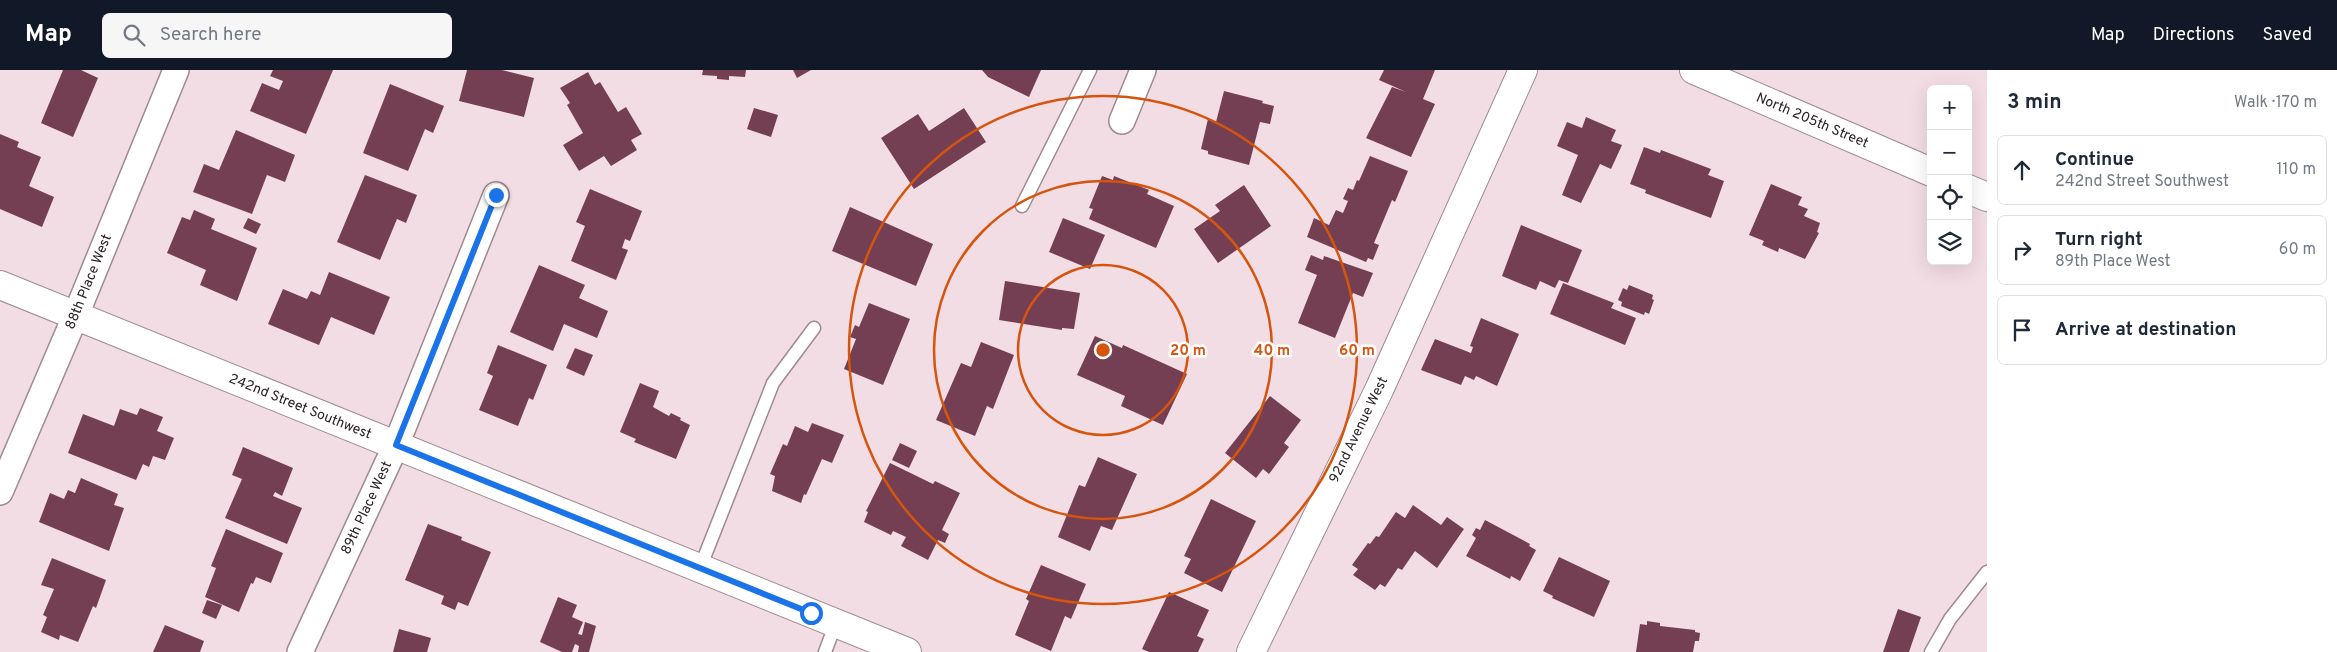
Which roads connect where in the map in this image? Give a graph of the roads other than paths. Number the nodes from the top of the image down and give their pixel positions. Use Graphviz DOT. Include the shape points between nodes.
graph roads {
  1 [pos="176,70"];
  2 [pos="1090,70"];
  3 [pos="1143,70"];
  4 [pos="1523,70"];
  5 [pos="1694,70"];
  6 [pos="1122,121"];
  7 [pos="1927,170"];
  8 [pos="1972,191"];
  9 [pos="496,195"];
  10 [pos="1987,197"];
  11 [pos="1022,206"];
  12 [pos="0,286"];
  13 [pos="75,317"];
  14 [pos="814,328"];
  15 [pos="396,445"];
  16 [pos="0,492"];
  17 [pos="700,568"];
  18 [pos="1987,572"];
  19 [pos="836,623"];
  20 [pos="300,652"];
  21 [pos="825,652"];
  22 [pos="907,652"];
  23 [pos="1251,652"];
  24 [pos="1931,652"];
  1 -- 13 [label="street, 88th Place West"];
  2 -- 11 [label="lane"];
  3 -- 6 [label="street"];
  4 -- 23 [label="street, 92nd Avenue West" via="1379,390"];
  5 -- 7 [label="street, North 205th Street"];
  8 -- 10 [label="street"];
  9 -- 15 [label="street, 89th Place West"];
  12 -- 13 [label="street, 242nd Street Southwest"];
  13 -- 15 [label="street, 242nd Street Southwest"];
  13 -- 16 [label="street, 88th Place West"];
  14 -- 17 [label="lane" via="773,383"];
  15 -- 17 [label="street, 242nd Street Southwest"];
  15 -- 20 [label="street, 89th Place West"];
  17 -- 19 [label="street, 242nd Street Southwest"];
  18 -- 24 [label="lane" via="1950,619"];
  19 -- 21 [label="lane"];
  19 -- 22 [label="street, 242nd Street Southwest"];
}
